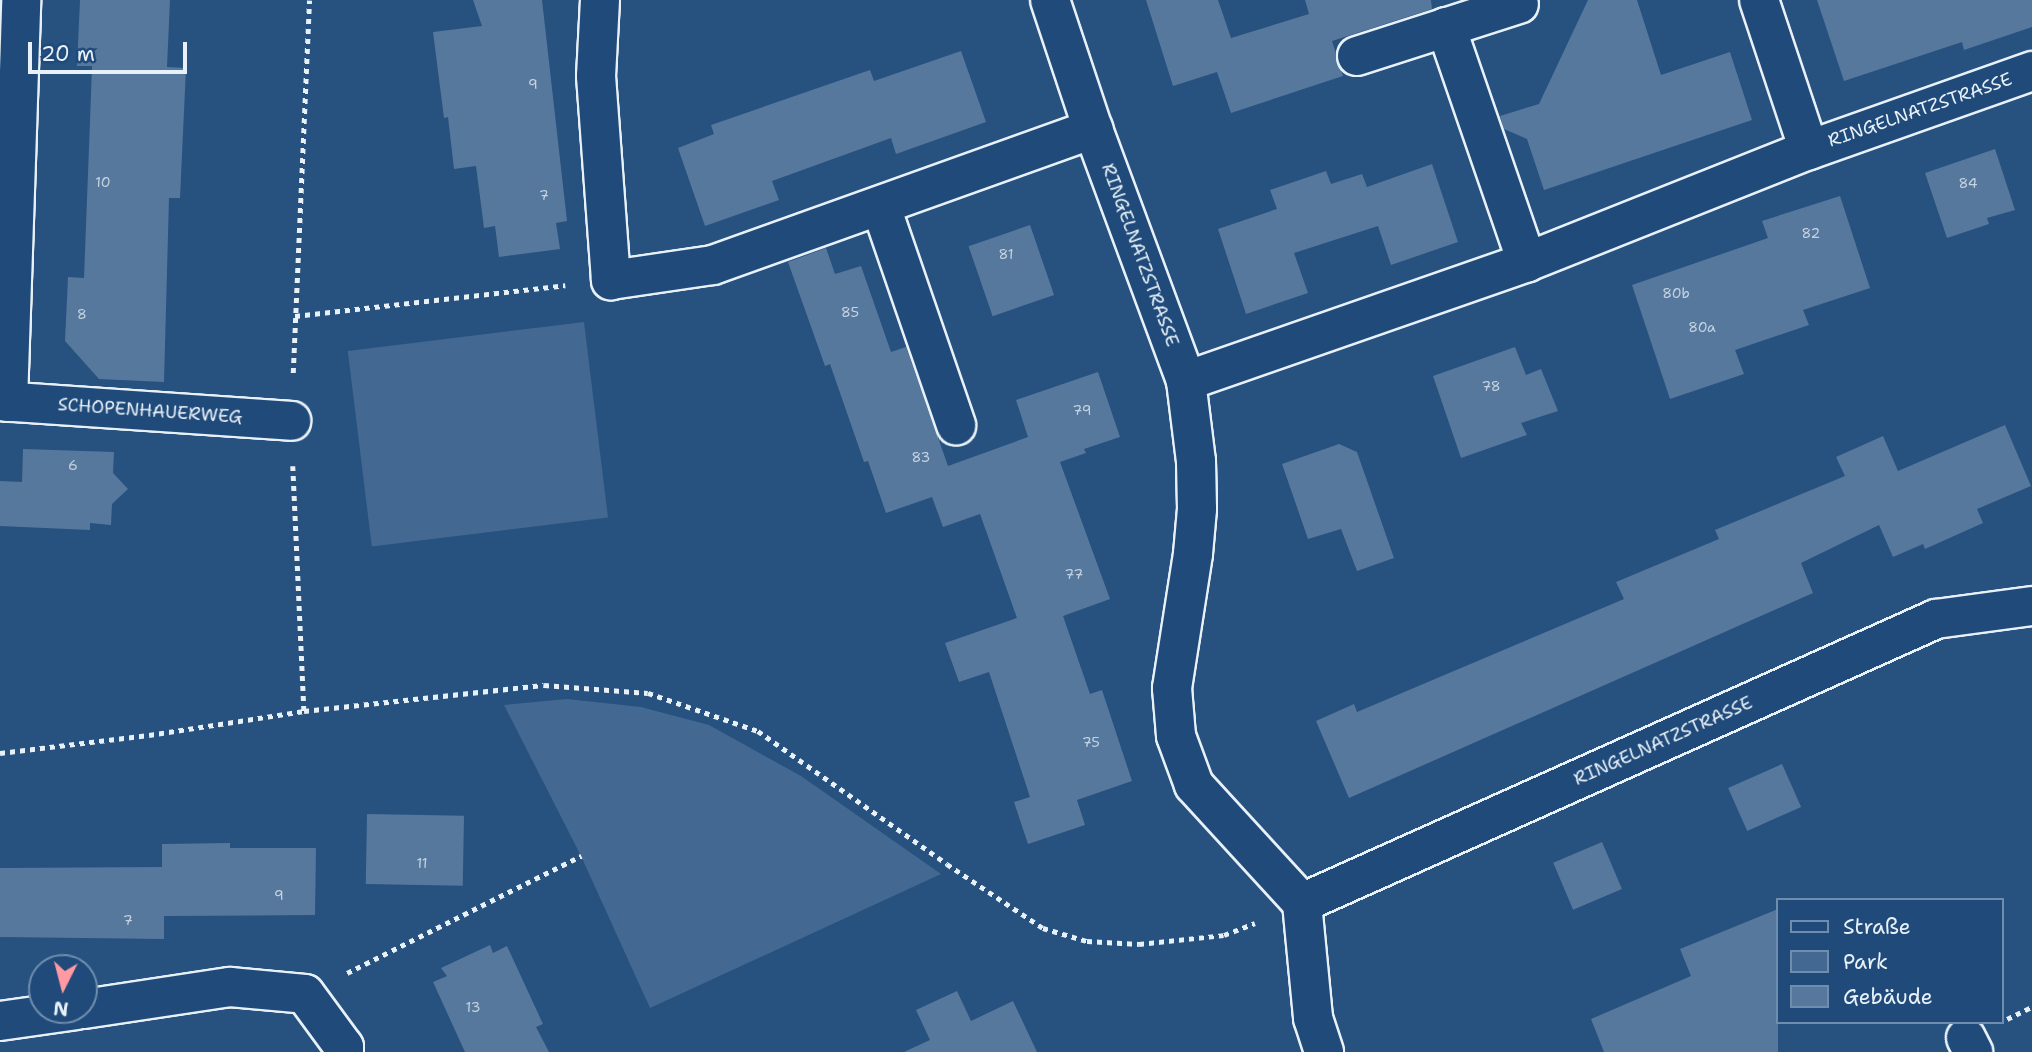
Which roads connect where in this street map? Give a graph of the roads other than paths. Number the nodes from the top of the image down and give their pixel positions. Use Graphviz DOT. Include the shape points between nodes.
graph roads {
  1 [pos="21,0"];
  2 [pos="1049,0"];
  3 [pos="1759,0"];
  4 [pos="1519,4"];
  5 [pos="599,9"];
  6 [pos="1446,27"];
  7 [pos="1357,56"];
  8 [pos="2032,71"];
  9 [pos="1093,129"];
  10 [pos="1809,150"];
  11 [pos="881,207"];
  12 [pos="1527,262"];
  13 [pos="1186,381"];
  14 [pos="4,402"];
  15 [pos="291,421"];
  16 [pos="956,425"];
  17 [pos="2032,606"];
  18 [pos="1302,904"];
  19 [pos="98,1007"];
  20 [pos="28,1017"];
  21 [pos="0,1021"];
  22 [pos="344,1052"];
  23 [pos="1324,1052"];
  1 -- 14 [label="street, SCHOPENHAUERWEG"];
  2 -- 9 [label="street, RINGELNATZSTRASSE"];
  3 -- 10 [label="street, RINGELNATZSTRASSE"];
  4 -- 6 [label="street"];
  5 -- 11 [label="street" via="596,76 611,280 713,265"];
  6 -- 7 [label="street"];
  6 -- 12 [label="street"];
  8 -- 10 [label="street, RINGELNATZSTRASSE"];
  9 -- 11 [label="street"];
  9 -- 13 [label="street, RINGELNATZSTRASSE"];
  10 -- 12 [label="street, RINGELNATZSTRASSE"];
  11 -- 16 [label="street"];
  12 -- 13 [label="street, RINGELNATZSTRASSE"];
  13 -- 18 [label="street, RINGELNATZSTRASSE" via="1197,509 1171,688 1176,736 1194,785"];
  14 -- 15 [label="street, SCHOPENHAUERWEG"];
  17 -- 18 [label="street, RINGELNATZSTRASSE" via="1936,619"];
  18 -- 23 [label="street" via="1313,1018"];
  19 -- 22 [label="street" via="230,987 305,995"];
  20 -- 21 [label="street"];
}
